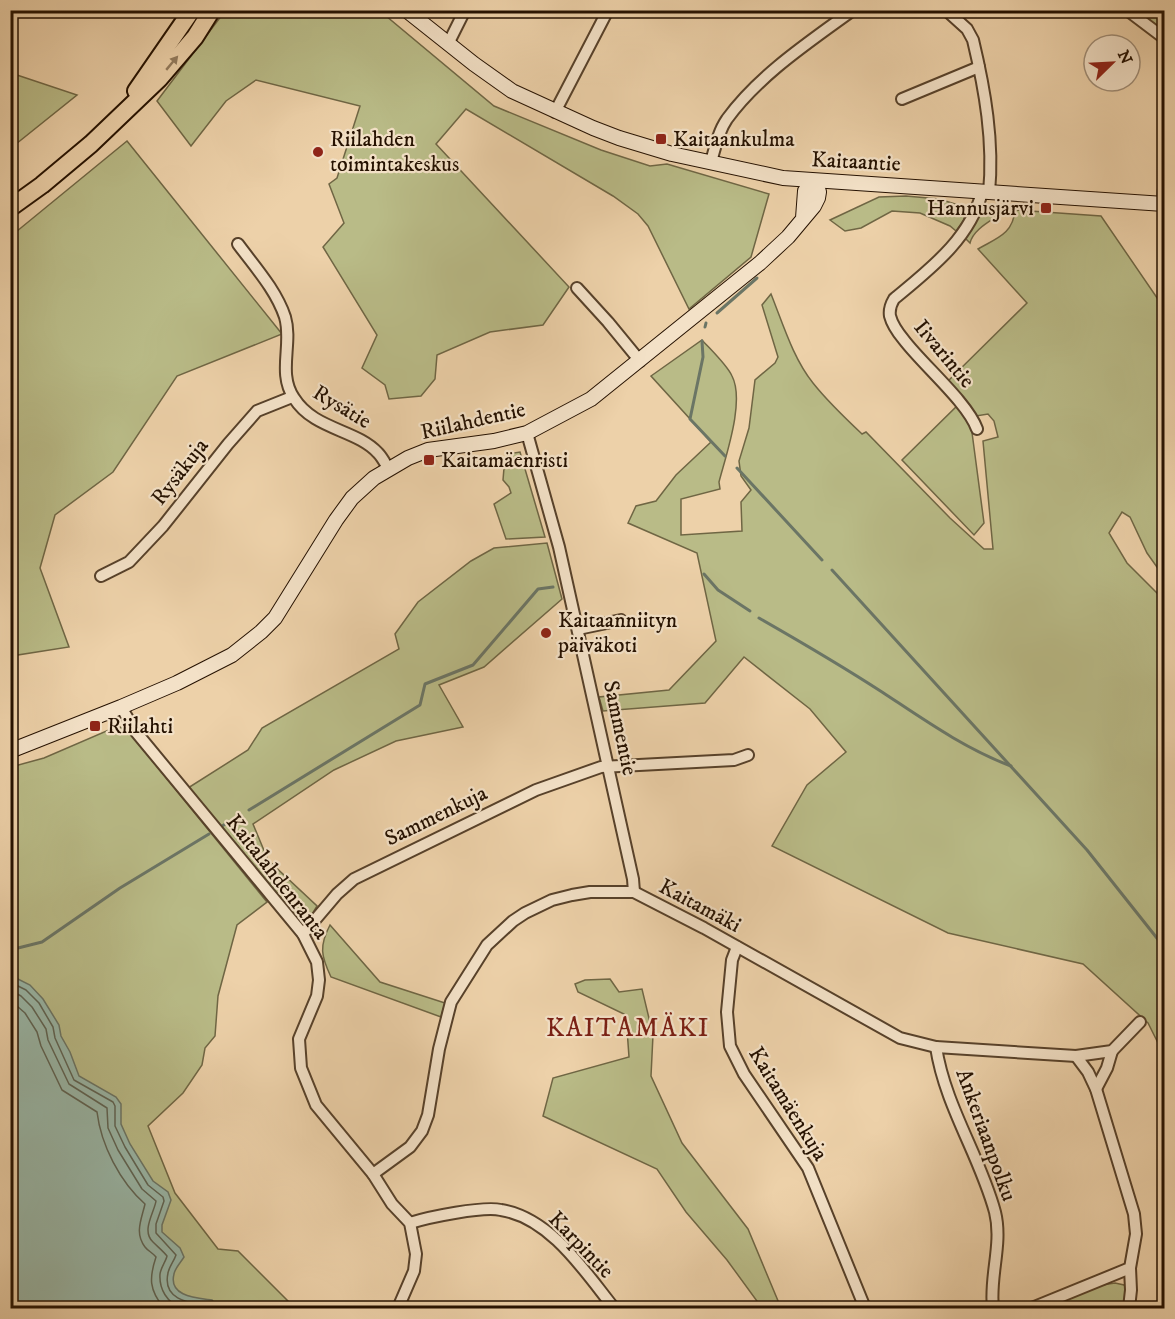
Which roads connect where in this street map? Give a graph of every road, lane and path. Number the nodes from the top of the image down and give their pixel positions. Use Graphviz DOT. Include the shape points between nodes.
graph roads {
  1 [pos="192,10"];
  2 [pos="212,10"];
  3 [pos="406,10"];
  4 [pos="465,10"];
  5 [pos="608,10"];
  6 [pos="853,10"];
  7 [pos="946,10"];
  8 [pos="1126,10"];
  9 [pos="1164,38"];
  10 [pos="448,44"];
  11 [pos="979,67"];
  12 [pos="902,99"];
  13 [pos="555,112"];
  14 [pos="118,117"];
  15 [pos="711,162"];
  16 [pos="815,182"];
  17 [pos="1164,188"];
  18 [pos="986,193"];
  19 [pos="1164,204"];
  20 [pos="10,208"];
  21 [pos="238,244"];
  22 [pos="577,288"];
  23 [pos="640,361"];
  24 [pos="292,397"];
  25 [pos="977,429"];
  26 [pos="527,433"];
  27 [pos="388,468"];
  28 [pos="101,576"];
  29 [pos="621,620"];
  30 [pos="578,629"];
  31 [pos="121,707"];
  32 [pos="10,751"];
  33 [pos="748,755"];
  34 [pos="608,765"];
  35 [pos="634,892"];
  36 [pos="303,934"];
  37 [pos="737,947"];
  38 [pos="1140,1022"];
  39 [pos="936,1047"];
  40 [pos="1112,1051"];
  41 [pos="1076,1056"];
  42 [pos="1096,1089"];
  43 [pos="373,1174"];
  44 [pos="410,1222"];
  45 [pos="1130,1268"];
  46 [pos="398,1308"];
  47 [pos="614,1308"];
  48 [pos="865,1308"];
  49 [pos="993,1308"];
  50 [pos="1032,1308"];
  51 [pos="1129,1308"];
  1 -- 14 [label="main road"];
  14 -- 2 [label="main road, one-way" via="159,79"];
  3 -- 10 [label="street, Kaitaantie"];
  4 -- 10 [label="street"];
  5 -- 13 [label="street"];
  6 -- 15 [label="street" via="797,51 746,98 727,120"];
  7 -- 11 [label="street" via="974,40"];
  8 -- 9 [label="street"];
  10 -- 13 [label="street, Kaitaantie" via="512,91"];
  11 -- 12 [label="street"];
  11 -- 18 [label="street" via="991,158"];
  13 -- 15 [label="street, Kaitaantie" via="619,138"];
  14 -- 20 [label="main road" via="91,144"];
  15 -- 16 [label="street, Kaitaantie" via="746,172"];
  16 -- 18 [label="street, Kaitaantie"];
  16 -- 23 [label="street, Riilahdentie" via="806,190 803,218 788,237"];
  17 -- 19 [label="street"];
  18 -- 19 [label="street, Kaitaantie"];
  18 -- 25 [label="street, Iivarintie" via="955,244 894,299 890,315 917,357 966,410"];
  21 -- 24 [label="street, Rysätie" via="279,302 285,319 285,376"];
  22 -- 23 [label="street"];
  23 -- 26 [label="street, Riilahdentie" via="591,399"];
  24 -- 27 [label="street, Rysätie" via="305,412 369,446"];
  24 -- 28 [label="street, Rysäkuja" via="257,411 143,548 129,562"];
  26 -- 27 [label="street, Riilahdentie" via="428,450"];
  26 -- 30 [label="street, Sammentie"];
  27 -- 31 [label="street, Riilahdentie" via="352,498 275,618 261,632 232,655"];
  29 -- 30 [label="street"];
  30 -- 34 [label="street, Sammentie"];
  31 -- 32 [label="street, Riilahdentie"];
  31 -- 36 [label="street, Kaitalahdenranta" via="140,737"];
  33 -- 34 [label="street, Sammenkuja" via="734,760"];
  34 -- 35 [label="street, Sammentie"];
  34 -- 36 [label="street, Sammenkuja" via="536,790 370,870 337,894"];
  35 -- 37 [label="street, Kaitamäki"];
  35 -- 43 [label="street, Kaitamäki" via="590,892 552,900 519,917 487,945 451,1002 422,1131 410,1147"];
  36 -- 43 [label="street, Kaitalahdenranta" via="317,962 319,980 317,996 299,1039 301,1068 316,1105"];
  37 -- 39 [label="street, Kaitamäki" via="900,1038"];
  37 -- 48 [label="street, Kaitamäenkuja" via="727,1012 730,1046 744,1074 808,1168"];
  38 -- 40 [label="street"];
  39 -- 41 [label="street, Kaitamäki"];
  39 -- 49 [label="street, Ankeriaanpolku" via="953,1107 996,1214"];
  40 -- 41 [label="street, Kaitamäki"];
  40 -- 42 [label="street"];
  41 -- 42 [label="street"];
  42 -- 45 [label="street" via="1134,1214 1136,1234"];
  43 -- 44 [label="street, Kaitalahdenranta"];
  44 -- 46 [label="street" via="416,1254 414,1271"];
  44 -- 47 [label="street, Karpintie" via="486,1209 500,1209 526,1219 553,1237"];
  45 -- 50 [label="street"];
  45 -- 51 [label="street"];
}
